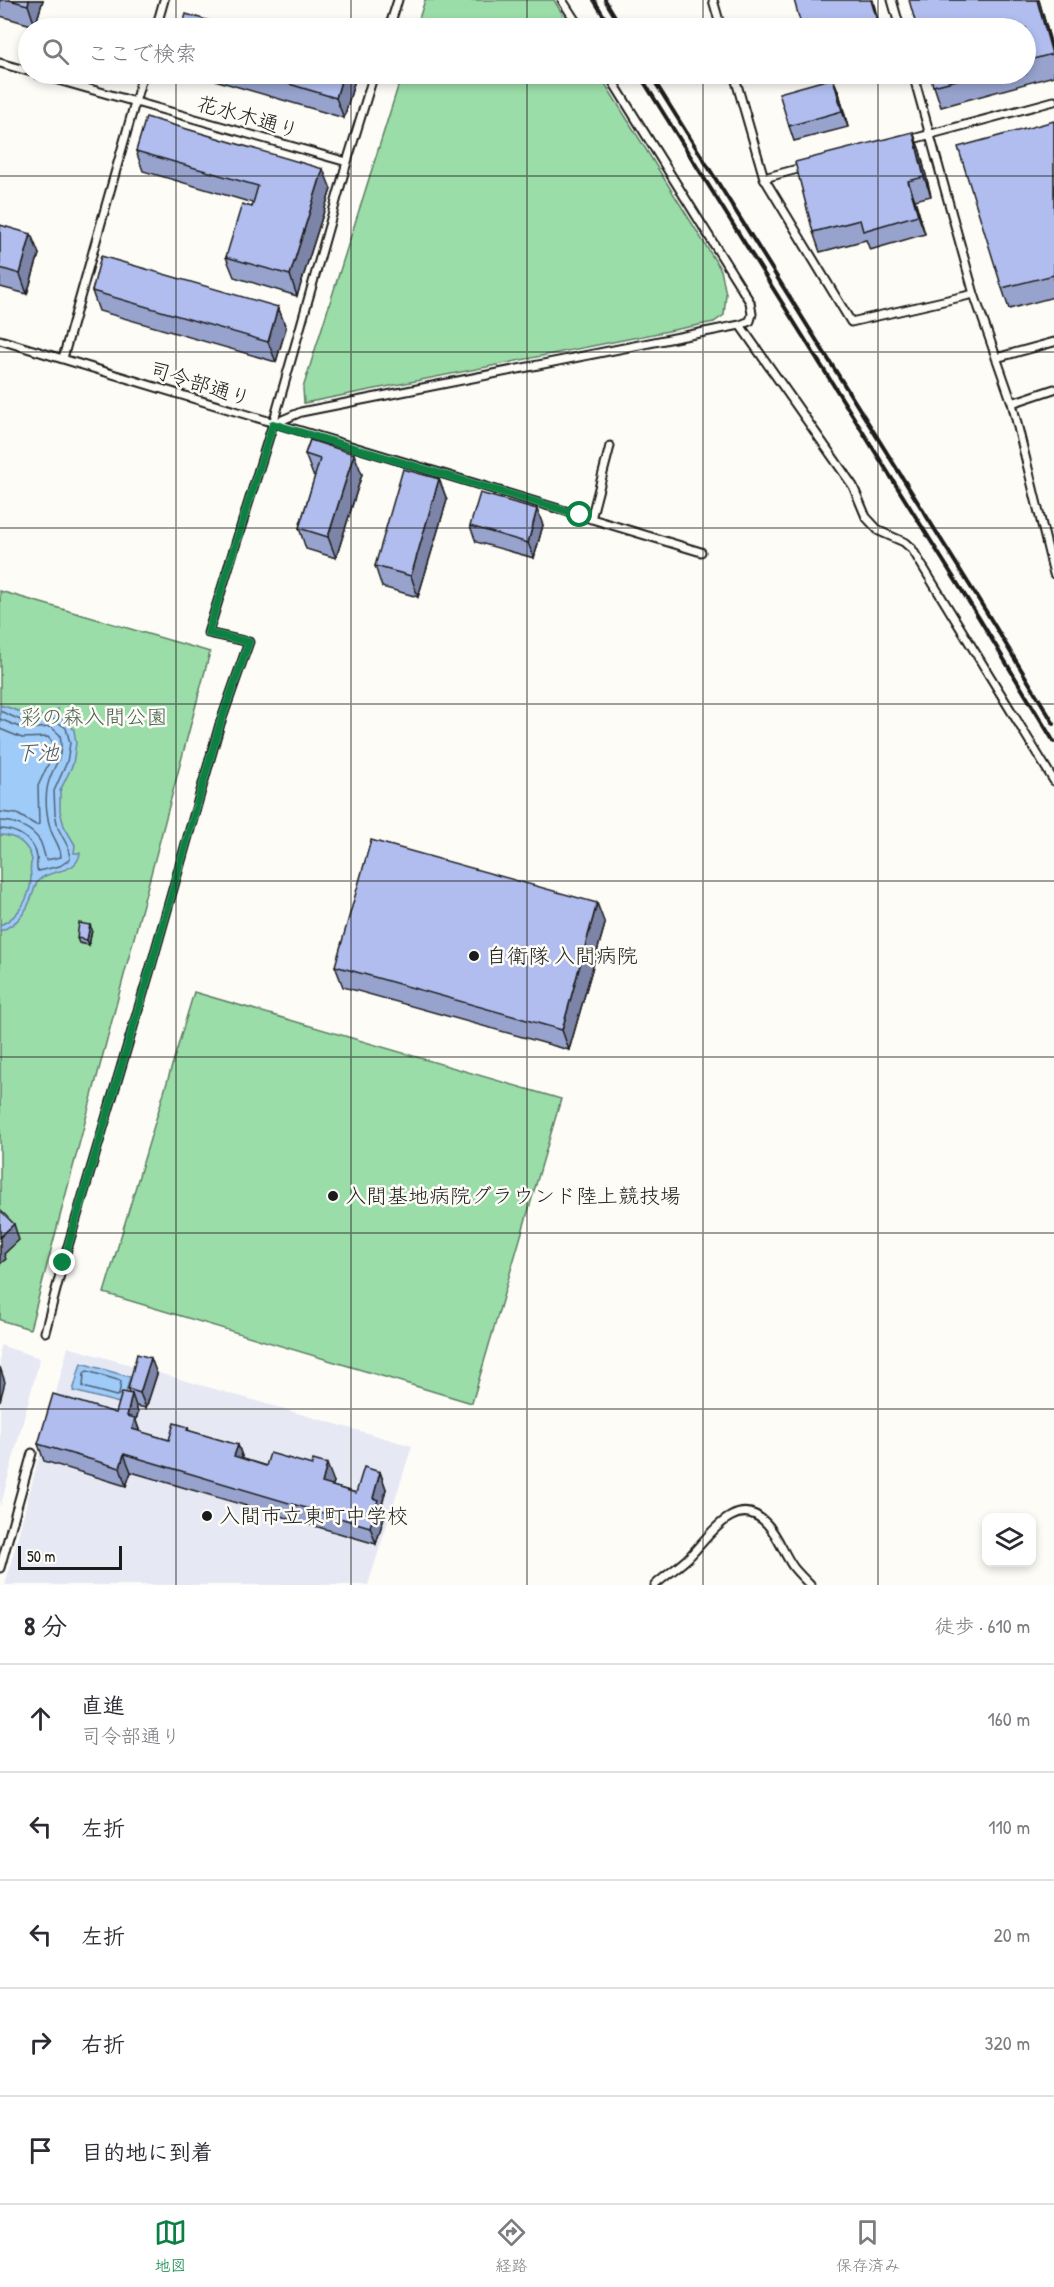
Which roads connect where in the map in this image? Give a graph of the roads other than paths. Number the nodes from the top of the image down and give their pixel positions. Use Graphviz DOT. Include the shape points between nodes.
graph roads {
  1 [pos="164,0"];
  2 [pos="398,0"];
  3 [pos="562,0"];
  4 [pos="713,0"];
  5 [pos="892,0"];
  6 [pos="159,18"];
  7 [pos="392,18"];
  8 [pos="574,18"];
  9 [pos="718,18"];
  10 [pos="897,18"];
  11 [pos="0,63"];
  12 [pos="18,68"];
  13 [pos="72,84"];
  14 [pos="140,84"];
  15 [pos="371,84"];
  16 [pos="614,84"];
  17 [pos="737,84"];
  18 [pos="916,84"];
  19 [pos="1054,101"];
  20 [pos="135,102"];
  21 [pos="930,134"];
  22 [pos="898,143"];
  23 [pos="347,162"];
  24 [pos="809,166"];
  25 [pos="764,178"];
  26 [pos="974,294"];
  27 [pos="740,325"];
  28 [pos="0,340"];
  29 [pos="1054,342"];
  30 [pos="63,358"];
  31 [pos="996,358"];
  32 [pos="1054,388"];
  33 [pos="1012,403"];
  34 [pos="273,424"];
  35 [pos="610,446"];
  36 [pos="591,519"];
  37 [pos="701,552"];
  38 [pos="1054,574"];
  39 [pos="1054,781"];
  40 [pos="45,1332"];
  41 [pos="32,1454"];
  42 [pos="0,1568"];
  43 [pos="655,1585"];
  44 [pos="810,1585"];
  1 -- 6 [label="lane"];
  2 -- 7 [label="lane"];
  3 -- 8 [label="lane"];
  4 -- 9 [label="lane"];
  5 -- 10 [label="lane"];
  11 -- 12 [label="lane"];
  13 -- 20 [label="lane, 花水木通り"];
  14 -- 20 [label="lane"];
  15 -- 23 [label="lane"];
  16 -- 27 [label="lane" via="750,302 750,321"];
  17 -- 25 [label="lane"];
  18 -- 21 [label="lane"];
  19 -- 21 [label="lane"];
  20 -- 23 [label="lane, 花水木通り"];
  20 -- 30 [label="lane"];
  21 -- 22 [label="lane"];
  21 -- 26 [label="lane"];
  23 -- 34 [label="lane"];
  24 -- 25 [label="lane"];
  25 -- 26 [label="lane" via="851,322"];
  26 -- 31 [label="lane"];
  27 -- 34 [label="lane" via="301,412"];
  27 -- 39 [label="lane" via="853,486 866,517 879,531 912,549"];
  28 -- 30 [label="lane, 司令部通り"];
  29 -- 31 [label="lane"];
  30 -- 34 [label="lane, 司令部通り"];
  31 -- 33 [label="lane"];
  32 -- 33 [label="lane"];
  33 -- 38 [label="lane"];
  34 -- 36 [label="lane, 司令部通り"];
  34 -- 40 [label="lane" via="208,633 249,642 220,724"];
  35 -- 36 [label="lane"];
  36 -- 37 [label="lane, 司令部通り"];
  41 -- 42 [label="lane"];
  43 -- 44 [label="lane" via="729,1516 742,1513 768,1524"];
}
